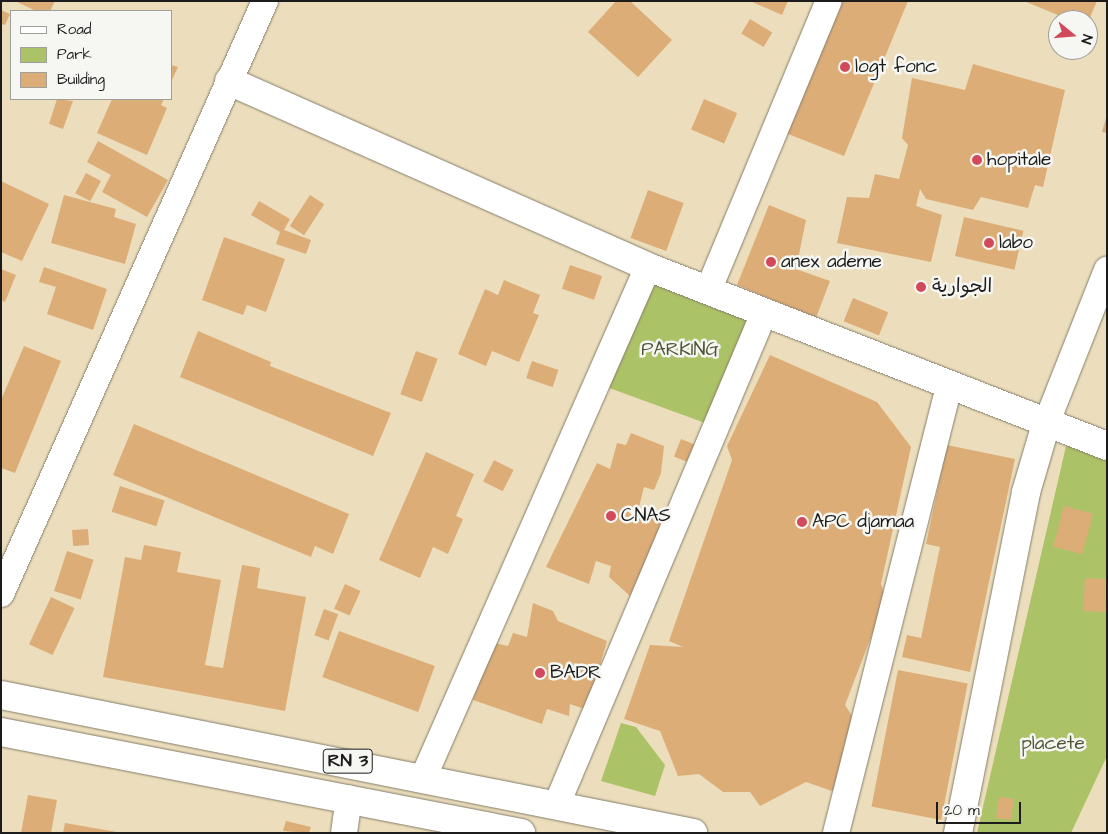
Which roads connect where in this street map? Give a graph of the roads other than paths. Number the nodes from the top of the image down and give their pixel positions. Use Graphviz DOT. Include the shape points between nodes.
graph roads {
  1 [pos="265,1"];
  2 [pos="829,1"];
  3 [pos="229,82"];
  4 [pos="648,267"];
  5 [pos="1107,270"];
  6 [pos="708,291"];
  7 [pos="764,313"];
  8 [pos="949,386"];
  9 [pos="1046,424"];
  10 [pos="1107,446"];
  11 [pos="1,594"];
  12 [pos="1,695"];
  13 [pos="1,732"];
  14 [pos="424,776"];
  15 [pos="349,798"];
  16 [pos="557,804"];
  17 [pos="957,831"];
  18 [pos="344,833"];
  19 [pos="521,833"];
  20 [pos="693,833"];
  21 [pos="836,833"];
  1 -- 3 [label="street"];
  2 -- 6 [label="street"];
  3 -- 4 [label="street"];
  3 -- 11 [label="street"];
  4 -- 6 [label="street"];
  4 -- 14 [label="street"];
  5 -- 9 [label="street"];
  6 -- 7 [label="street"];
  7 -- 8 [label="street"];
  7 -- 16 [label="street"];
  8 -- 9 [label="street"];
  8 -- 21 [label="street"];
  9 -- 10 [label="street"];
  9 -- 17 [label="street" via="1026,492"];
  12 -- 14 [label="street, RN 3"];
  13 -- 15 [label="street, RN 3"];
  14 -- 16 [label="street, RN 3"];
  15 -- 18 [label="street"];
  15 -- 19 [label="street, RN 3"];
  16 -- 20 [label="street, RN 3"];
}
